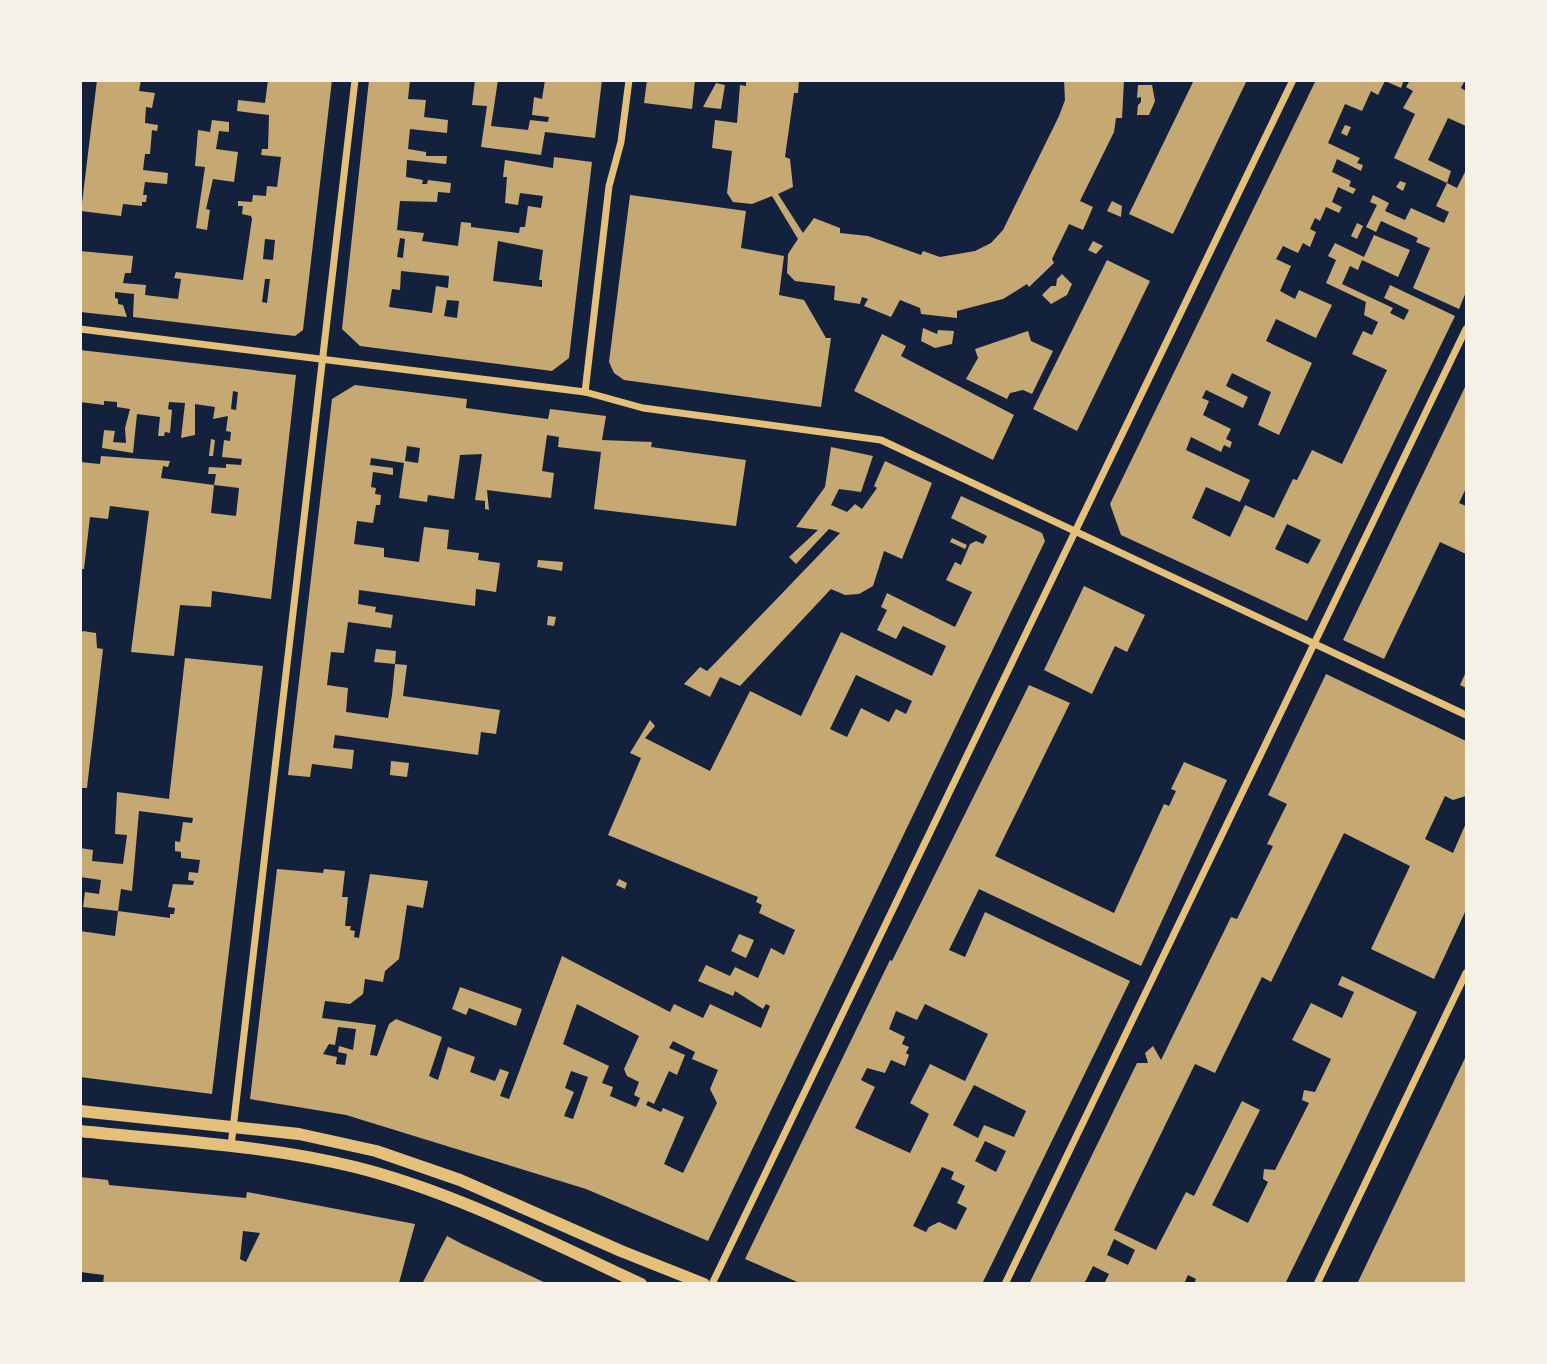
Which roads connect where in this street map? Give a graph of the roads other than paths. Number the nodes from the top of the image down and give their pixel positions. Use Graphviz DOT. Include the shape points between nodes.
graph roads {
  1 [pos="355,80"];
  2 [pos="629,80"];
  3 [pos="1293,80"];
  4 [pos="80,329"];
  5 [pos="1466,329"];
  6 [pos="324,358"];
  7 [pos="585,392"];
  8 [pos="1076,533"];
  9 [pos="1315,644"];
  10 [pos="1466,715"];
  11 [pos="1466,973"];
  12 [pos="80,1111"];
  13 [pos="233,1126"];
  14 [pos="80,1131"];
  15 [pos="231,1147"];
  16 [pos="641,1283"];
  17 [pos="704,1283"];
  18 [pos="712,1283"];
  19 [pos="1005,1283"];
  20 [pos="1317,1283"];
  1 -- 6 [label="street"];
  2 -- 7 [label="street" via="621,142 609,186"];
  3 -- 8 [label="street"];
  4 -- 6 [label="street"];
  5 -- 9 [label="street"];
  6 -- 7 [label="street"];
  6 -- 13 [label="street"];
  7 -- 8 [label="street" via="643,408 881,440"];
  8 -- 9 [label="street"];
  8 -- 18 [label="street"];
  9 -- 10 [label="street"];
  9 -- 19 [label="street"];
  11 -- 20 [label="street"];
  12 -- 13 [label="street"];
  13 -- 15 [label="street"];
  13 -- 17 [label="street" via="326,1138 405,1160"];
  14 -- 15 [label="street"];
  15 -- 16 [label="street" via="308,1157 400,1180"];
}
